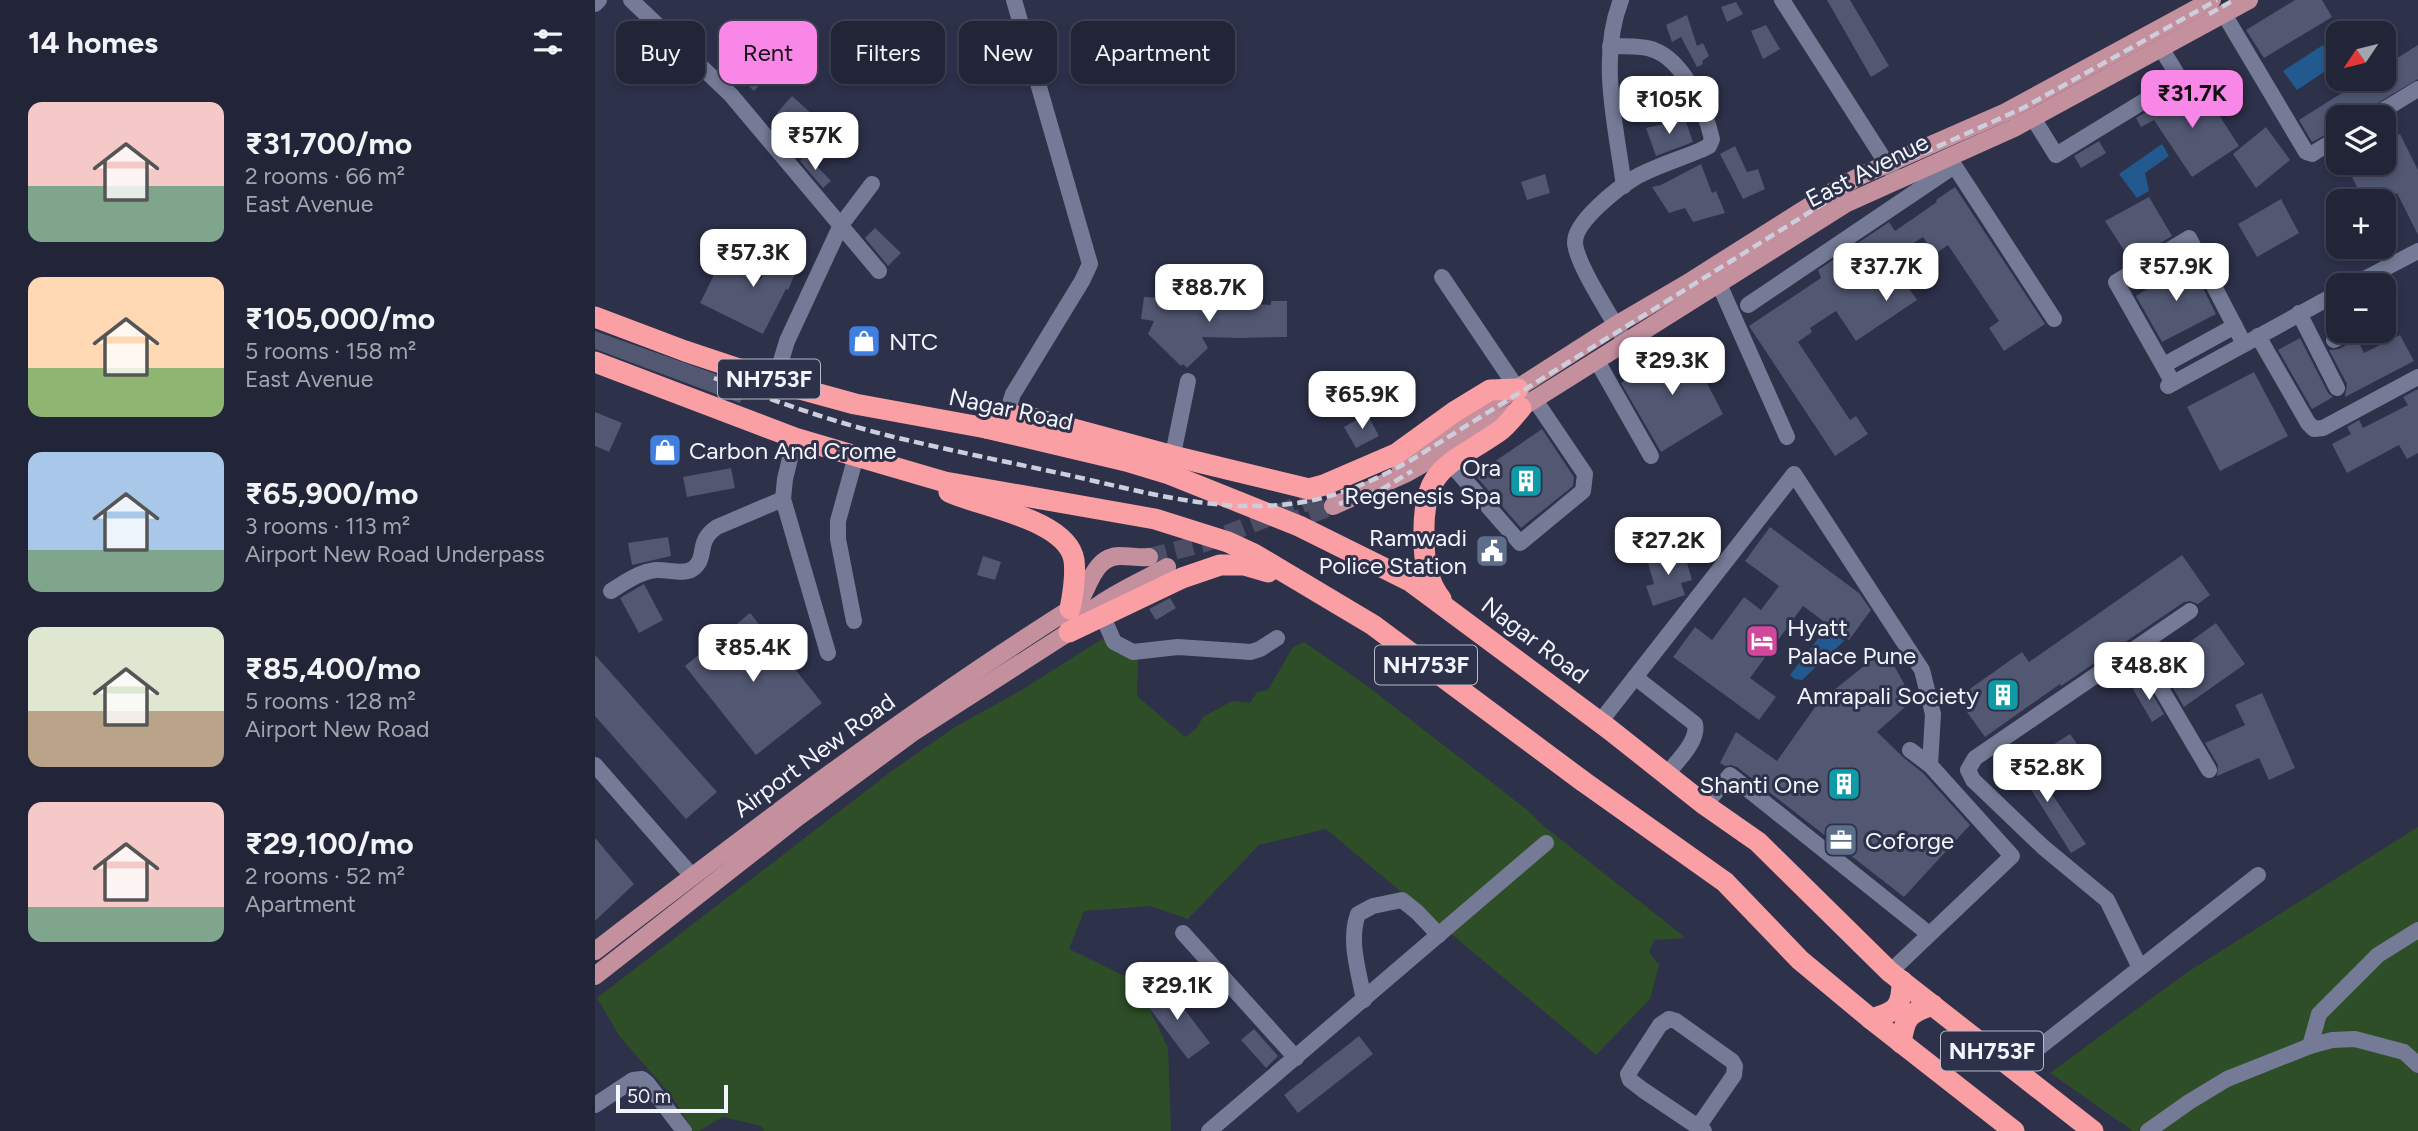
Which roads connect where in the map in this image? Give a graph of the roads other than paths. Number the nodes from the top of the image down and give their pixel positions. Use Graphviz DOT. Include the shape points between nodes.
graph roads {
  1 [pos="599,0"];
  2 [pos="631,0"];
  3 [pos="1014,0"];
  4 [pos="1621,0"];
  5 [pos="1782,0"];
  6 [pos="2249,0"];
  7 [pos="595,4"];
  8 [pos="2218,7"];
  9 [pos="1610,46"];
  10 [pos="2161,48"];
  11 [pos="2418,89"];
  12 [pos="2392,105"];
  13 [pos="2033,118"];
  14 [pos="2326,145"];
  15 [pos="1951,161"];
  16 [pos="1892,172"];
  17 [pos="872,184"];
  18 [pos="1624,186"];
  19 [pos="1908,197"];
  20 [pos="841,225"];
  21 [pos="2418,250"];
  22 [pos="879,271"];
  23 [pos="2375,273"];
  24 [pos="1442,276"];
  25 [pos="1719,284"];
  26 [pos="2326,299"];
  27 [pos="1748,305"];
  28 [pos="2299,313"];
  29 [pos="595,317"];
  30 [pos="2054,319"];
  31 [pos="1616,325"];
  32 [pos="2235,326"];
  33 [pos="2251,340"];
  34 [pos="1626,343"];
  35 [pos="1597,361"];
  36 [pos="595,362"];
  37 [pos="2164,365"];
  38 [pos="2418,377"];
  39 [pos="775,381"];
  40 [pos="1188,381"];
  41 [pos="2337,388"];
  42 [pos="1525,400"];
  43 [pos="1010,415"];
  44 [pos="986,428"];
  45 [pos="1787,437"];
  46 [pos="795,438"];
  47 [pos="856,456"];
  48 [pos="1651,456"];
  49 [pos="1450,463"];
  50 [pos="1171,465"];
  51 [pos="930,477"];
  52 [pos="783,499"];
  53 [pos="1330,500"];
  54 [pos="1149,557"];
  55 [pos="1167,566"];
  56 [pos="1304,584"];
  57 [pos="611,591"];
  58 [pos="1445,605"];
  59 [pos="1069,609"];
  60 [pos="2190,611"];
  61 [pos="1103,617"];
  62 [pos="854,621"];
  63 [pos="1069,632"];
  64 [pos="1277,638"];
  65 [pos="2137,648"];
  66 [pos="828,653"];
  67 [pos="1635,677"];
  68 [pos="1599,722"];
  69 [pos="1910,750"];
  70 [pos="595,765"];
  71 [pos="1930,765"];
  72 [pos="2209,770"];
  73 [pos="1667,774"];
  74 [pos="1705,805"];
  75 [pos="1546,843"];
  76 [pos="2258,875"];
  77 [pos="692,876"];
  78 [pos="2418,930"];
  79 [pos="1183,933"];
  80 [pos="1929,934"];
  81 [pos="1439,935"];
  82 [pos="595,951"];
  83 [pos="2140,968"];
  84 [pos="595,976"];
  85 [pos="1896,976"];
  86 [pos="1364,1000"];
  87 [pos="1933,1005"];
  88 [pos="1871,1019"];
  89 [pos="1901,1043"];
  90 [pos="2310,1046"];
  91 [pos="1296,1058"];
  92 [pos="2418,1065"];
  93 [pos="2013,1068"];
  94 [pos="595,1105"];
  95 [pos="1701,1129"];
  96 [pos="684,1131"];
  97 [pos="1209,1131"];
  98 [pos="2014,1131"];
  99 [pos="2093,1131"];
  100 [pos="2148,1131"];
  1 -- 7 [label="street"];
  2 -- 20 [label="street" via="731,96"];
  3 -- 43 [label="street" via="1090,264 1013,394"];
  4 -- 9 [label="street"];
  5 -- 16 [label="street"];
  6 -- 8 [label="main road, East Avenue"];
  8 -- 10 [label="main road, East Avenue"];
  8 -- 14 [label="street" via="2306,152 2312,154"];
  8 -- 16 [label="main road, East Avenue"];
  9 -- 18 [label="street" via="1611,97"];
  9 -- 18 [label="street" via="1653,49 1674,62 1692,89 1712,139 1709,146"];
  10 -- 13 [label="main road, East Avenue"];
  10 -- 13 [label="street" via="2181,79 2056,155"];
  11 -- 12 [label="street"];
  13 -- 15 [label="main road, East Avenue"];
  15 -- 16 [label="main road, East Avenue"];
  15 -- 19 [label="street"];
  15 -- 30 [label="street"];
  16 -- 19 [label="street"];
  16 -- 25 [label="main road, East Avenue"];
  16 -- 31 [label="main road, East Avenue" via="1838,188"];
  17 -- 20 [label="street"];
  18 -- 31 [label="street" via="1587,217 1575,243 1579,259"];
  19 -- 27 [label="street"];
  20 -- 22 [label="street"];
  20 -- 39 [label="street" via="787,341"];
  21 -- 23 [label="street"];
  24 -- 42 [label="street"];
  25 -- 34 [label="main road, East Avenue"];
  25 -- 45 [label="street"];
  26 -- 28 [label="street"];
  28 -- 33 [label="street"];
  28 -- 41 [label="street"];
  29 -- 39 [label="highway, Nagar Road / NH753F"];
  31 -- 34 [label="street"];
  31 -- 42 [label="main road, East Avenue"];
  32 -- 33 [label="street"];
  32 -- 37 [label="street"];
  32 -- 37 [label="street" via="2189,238 2116,282"];
  33 -- 37 [label="street" via="2171,384"];
  33 -- 38 [label="street" via="2314,429"];
  34 -- 35 [label="main road, East Avenue"];
  35 -- 42 [label="main road, East Avenue"];
  35 -- 48 [label="street"];
  36 -- 46 [label="highway, NH753F"];
  39 -- 44 [label="highway, Nagar Road / NH753F" via="855,404"];
  40 -- 50 [label="street"];
  42 -- 49 [label="highway" via="1501,430"];
  42 -- 49 [label="street" via="1585,474 1583,491 1520,543"];
  42 -- 50 [label="highway" via="1490,390 1396,454 1308,489"];
  42 -- 53 [label="main road"];
  43 -- 44 [label="highway"];
  43 -- 50 [label="highway" via="1036,419"];
  44 -- 50 [label="highway, Nagar Road / NH753F" via="1126,461"];
  46 -- 47 [label="highway, NH753F"];
  46 -- 52 [label="street"];
  47 -- 51 [label="highway, NH753F"];
  47 -- 62 [label="street" via="838,521"];
  49 -- 58 [label="highway" via="1431,482 1424,508 1426,568"];
  50 -- 58 [label="highway, Nagar Road / NH753F" via="1410,580"];
  51 -- 56 [label="highway, NH753F" via="1155,519 1228,542"];
  51 -- 59 [label="highway" via="963,499 1051,529 1074,559"];
  52 -- 57 [label="street" via="708,533 701,559 688,571 656,570"];
  52 -- 66 [label="street"];
  54 -- 59 [label="main road, Airport New Road" via="1120,556 1103,562 1078,604"];
  55 -- 63 [label="main road, Airport New Road" via="1083,615"];
  56 -- 61 [label="highway" via="1244,565 1220,565 1182,578"];
  56 -- 88 [label="highway, NH753F" via="1373,625 1725,882 1800,960"];
  58 -- 68 [label="highway, Nagar Road / NH753F"];
  59 -- 77 [label="main road, Airport New Road" via="876,740"];
  60 -- 65 [label="street"];
  61 -- 63 [label="highway"];
  61 -- 64 [label="street" via="1114,642 1133,652 1178,648 1251,652"];
  63 -- 84 [label="main road, Airport New Road" via="912,733"];
  65 -- 72 [label="street"];
  65 -- 83 [label="street" via="1975,758 1968,770 2029,835 2107,900"];
  67 -- 68 [label="street"];
  67 -- 71 [label="street" via="1794,474 1922,670 1933,714"];
  67 -- 73 [label="street" via="1697,730"];
  68 -- 73 [label="highway, Nagar Road / NH753F"];
  69 -- 71 [label="street"];
  70 -- 77 [label="street"];
  71 -- 80 [label="street" via="2012,856"];
  73 -- 74 [label="highway, Nagar Road / NH753F"];
  74 -- 80 [label="street" via="1730,775"];
  74 -- 85 [label="highway, Nagar Road / NH753F" via="1758,842"];
  75 -- 81 [label="street"];
  76 -- 83 [label="street"];
  77 -- 82 [label="main road, Airport New Road"];
  78 -- 90 [label="street" via="2378,955 2319,1014"];
  79 -- 91 [label="street"];
  80 -- 85 [label="street"];
  81 -- 86 [label="street"];
  81 -- 86 [label="street" via="1402,900 1358,914 1353,928"];
  83 -- 93 [label="street"];
  85 -- 87 [label="highway, Nagar Road / NH753F"];
  85 -- 88 [label="highway" via="1902,997 1897,1007"];
  86 -- 91 [label="street"];
  87 -- 89 [label="highway" via="1908,1017"];
  87 -- 93 [label="highway, Nagar Road / NH753F"];
  88 -- 89 [label="highway, NH753F"];
  89 -- 98 [label="highway, NH753F"];
  90 -- 92 [label="street" via="2355,1039 2404,1052"];
  90 -- 100 [label="street" via="2227,1079"];
  91 -- 97 [label="street"];
  93 -- 99 [label="highway, Nagar Road / NH753F"];
  94 -- 96 [label="street" via="642,1079"];
  95 -- 95 [label="street" via="1634,1084 1628,1074 1669,1019 1735,1066"];
}
